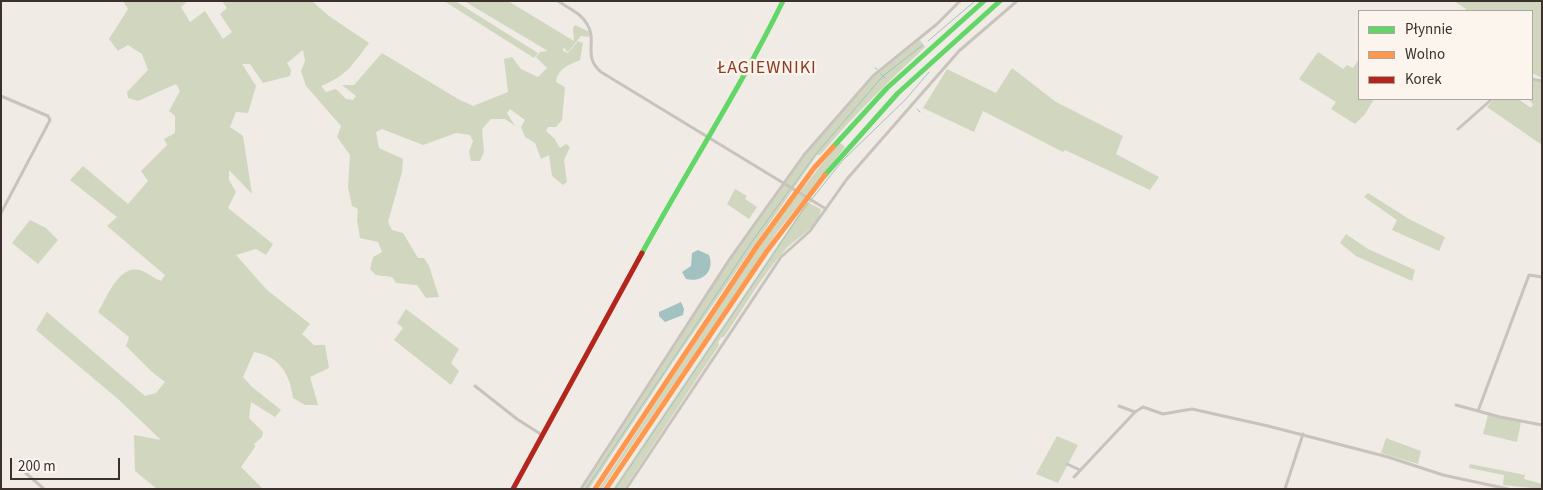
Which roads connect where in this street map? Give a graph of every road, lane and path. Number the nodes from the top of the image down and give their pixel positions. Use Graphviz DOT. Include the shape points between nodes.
graph roads {
  1 [pos="558,1"];
  2 [pos="783,1"];
  3 [pos="960,1"];
  4 [pos="984,1"];
  5 [pos="1000,1"];
  6 [pos="1017,1"];
  7 [pos="1,96"];
  8 [pos="1491,100"];
  9 [pos="1458,129"];
  10 [pos="707,136"];
  11 [pos="826,209"];
  12 [pos="1,213"];
  13 [pos="1542,278"];
  14 [pos="475,386"];
  15 [pos="1456,404"];
  16 [pos="1119,406"];
  17 [pos="1478,411"];
  18 [pos="1134,412"];
  19 [pos="1542,425"];
  20 [pos="1303,434"];
  21 [pos="542,435"];
  22 [pos="1068,464"];
  23 [pos="20,468"];
  24 [pos="1080,470"];
  25 [pos="1074,477"];
  26 [pos="44,489"];
  27 [pos="513,489"];
  28 [pos="581,489"];
  29 [pos="595,489"];
  30 [pos="606,489"];
  31 [pos="626,489"];
  32 [pos="1285,489"];
  33 [pos="1508,489"];
  1 -- 10 [label="street" via="578,14 588,26 591,59 598,70"];
  2 -- 10 [label="main road"];
  3 -- 28 [label="street" via="872,76 804,155 728,260"];
  4 -- 29 [label="main road" via="887,88 814,168 757,246"];
  5 -- 30 [label="main road" via="903,88 827,172 768,251"];
  6 -- 11 [label="street" via="959,50 847,179"];
  7 -- 12 [label="street" via="48,116 50,120"];
  8 -- 9 [label="street"];
  10 -- 11 [label="street"];
  10 -- 21 [label="main road"];
  11 -- 31 [label="street" via="778,262"];
  13 -- 17 [label="street" via="1529,275"];
  14 -- 21 [label="street"];
  15 -- 17 [label="street"];
  16 -- 18 [label="street"];
  17 -- 19 [label="street"];
  18 -- 20 [label="street" via="1143,407 1163,414 1192,409"];
  18 -- 24 [label="street"];
  20 -- 32 [label="street"];
  20 -- 33 [label="street" via="1443,475"];
  21 -- 27 [label="main road"];
  22 -- 24 [label="street"];
  23 -- 26 [label="street"];
  24 -- 25 [label="street"];
}
